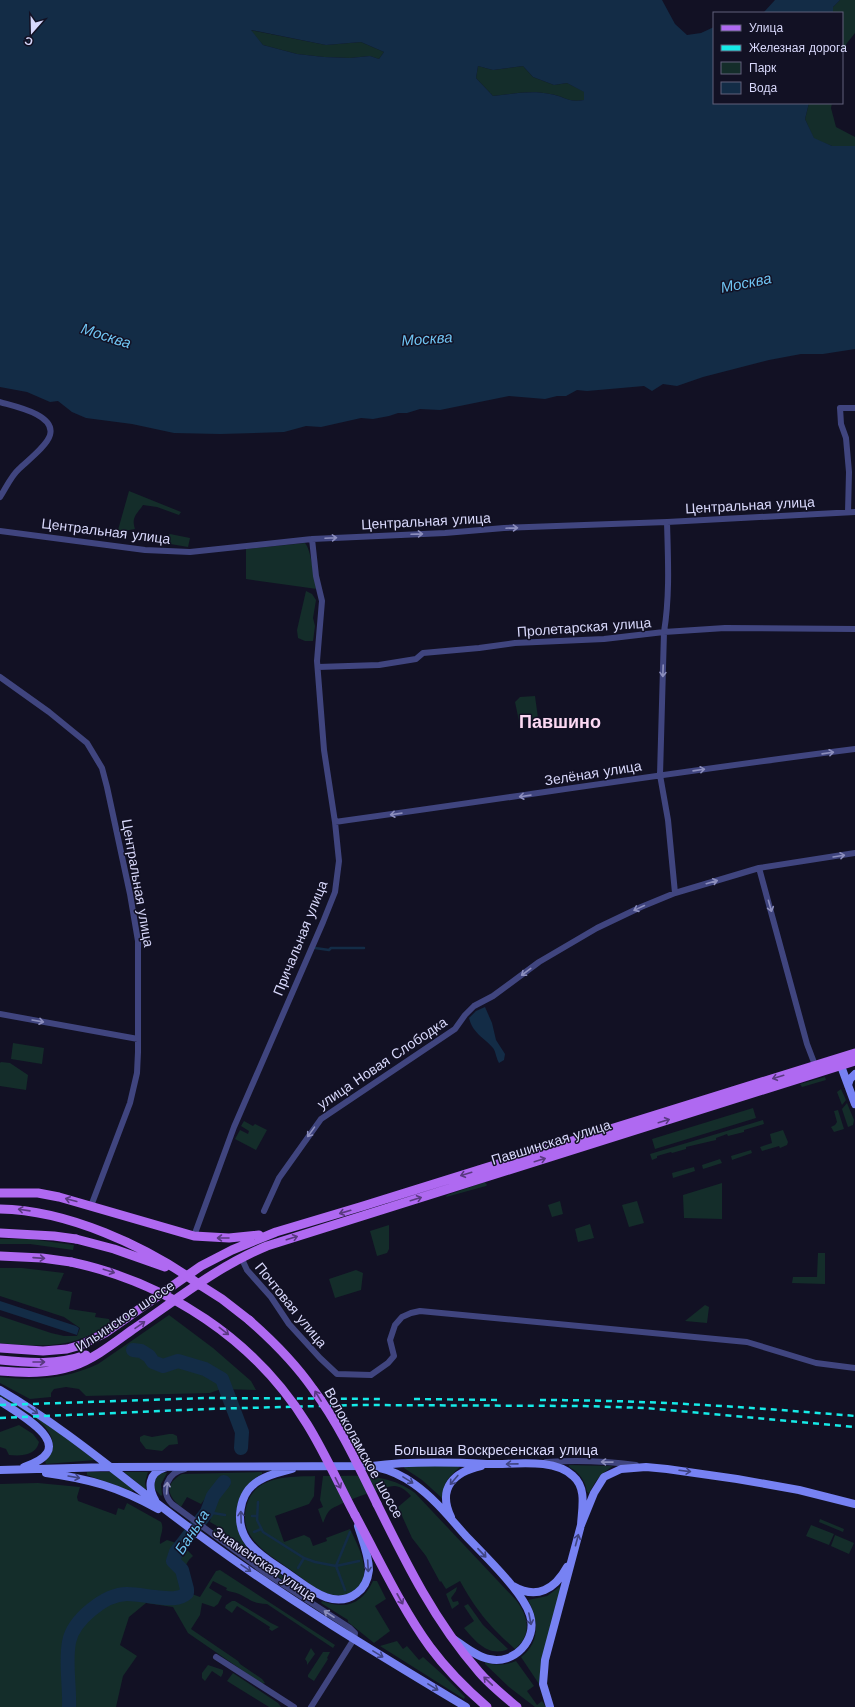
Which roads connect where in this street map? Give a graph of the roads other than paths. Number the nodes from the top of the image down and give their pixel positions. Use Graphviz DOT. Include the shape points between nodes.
graph roads {
  1 [pos="0,402"];
  2 [pos="855,408"];
  3 [pos="0,497"];
  4 [pos="848,512"];
  5 [pos="855,512"];
  6 [pos="667,522"];
  7 [pos="0,530"];
  8 [pos="312,539"];
  9 [pos="855,629"];
  10 [pos="664,632"];
  11 [pos="318,667"];
  12 [pos="0,677"];
  13 [pos="855,749"];
  14 [pos="660,775"];
  15 [pos="335,822"];
  16 [pos="855,853"];
  17 [pos="759,868"];
  18 [pos="675,893"];
  19 [pos="0,1014"];
  20 [pos="138,1038"];
  21 [pos="855,1053"];
  22 [pos="855,1061"];
  23 [pos="840,1062"];
  24 [pos="815,1065"];
  25 [pos="855,1074"];
  26 [pos="848,1085"];
  27 [pos="855,1104"];
  28 [pos="0,1193"];
  29 [pos="91,1206"];
  30 [pos="0,1209"];
  31 [pos="264,1210"];
  32 [pos="276,1232"];
  33 [pos="0,1233"];
  34 [pos="194,1236"];
  35 [pos="255,1251"];
  36 [pos="2,1256"];
  37 [pos="241,1257"];
  38 [pos="200,1285"];
  39 [pos="108,1347"];
  40 [pos="0,1348"];
  41 [pos="0,1360"];
  42 [pos="855,1368"];
  43 [pos="0,1371"];
  44 [pos="0,1390"];
  45 [pos="0,1401"];
  46 [pos="535,1463"];
  47 [pos="488,1464"];
  48 [pos="304,1466"];
  49 [pos="372,1466"];
  50 [pos="110,1467"];
  51 [pos="166,1467"];
  52 [pos="194,1467"];
  53 [pos="646,1467"];
  54 [pos="0,1470"];
  55 [pos="18,1470"];
  56 [pos="158,1504"];
  57 [pos="855,1504"];
  58 [pos="355,1515"];
  59 [pos="183,1520"];
  60 [pos="456,1525"];
  61 [pos="581,1525"];
  62 [pos="573,1555"];
  63 [pos="511,1585"];
  64 [pos="450,1636"];
  65 [pos="354,1639"];
  66 [pos="216,1657"];
  67 [pos="294,1707"];
  68 [pos="311,1707"];
  69 [pos="466,1707"];
  70 [pos="487,1707"];
  71 [pos="517,1707"];
  72 [pos="550,1707"];
  1 -- 3 [label="street" via="34,412 49,424 50,435 35,456 18,470"];
  2 -- 4 [label="street" via="840,408 849,472"];
  4 -- 5 [label="street, Центральная улица"];
  4 -- 6 [label="street, Центральная улица"];
  8 -- 6 [label="street, Центральная улица, one-way"];
  6 -- 10 [label="street" via="669,583"];
  7 -- 8 [label="street, Центральная улица" via="145,550 178,552"];
  8 -- 11 [label="street, Причальная улица" via="316,576 322,600"];
  9 -- 10 [label="street, Пролетарская улица" via="726,628"];
  10 -- 11 [label="street, Пролетарская улица" via="604,639 515,643 423,653 416,659 378,665"];
  10 -- 14 [label="street, one-way"];
  11 -- 15 [label="street, Причальная улица" via="324,750"];
  12 -- 20 [label="street, Центральная улица" via="87,743 102,768 138,942"];
  14 -- 13 [label="street, Зелёная улица, one-way"];
  14 -- 15 [label="street, Зелёная улица, one-way"];
  14 -- 18 [label="street" via="668,820"];
  15 -- 34 [label="street, Причальная улица" via="339,862 335,892 234,1127"];
  17 -- 16 [label="street, улица Новая Слободка, one-way"];
  18 -- 17 [label="street, улица Новая Слободка, one-way"];
  17 -- 24 [label="street, one-way"];
  18 -- 31 [label="street, улица Новая Слободка, one-way" via="597,928 539,962 493,996 474,1006 455,1029 320,1119 279,1178"];
  19 -- 20 [label="street, one-way"];
  20 -- 29 [label="street, Центральная улица" via="137,1073 130,1103"];
  21 -- 23 [label="main road, Павшинская улица"];
  22 -- 23 [label="main road, Павшинская улица"];
  23 -- 24 [label="main road, Павшинская улица"];
  23 -- 26 [label="main road"];
  35 -- 23 [label="main road, Павшинская улица, one-way"];
  24 -- 32 [label="main road, Павшинская улица, one-way"];
  25 -- 26 [label="main road"];
  26 -- 27 [label="main road"];
  29 -- 28 [label="main road, one-way" via="38,1193"];
  29 -- 34 [label="main road"];
  38 -- 30 [label="main road, one-way, bridge" via="168,1262 104,1233 42,1212"];
  32 -- 34 [label="main road, one-way" via="229,1238"];
  32 -- 40 [label="main road" via="201,1266 92,1341 55,1350"];
  33 -- 38 [label="main road, Волоколамское шоссе, bridge" via="76,1239 150,1260"];
  35 -- 37 [label="main road, Ильинское шоссе"];
  36 -- 58 [label="main road, one-way, bridge" via="71,1262 109,1271 164,1293 206,1318 249,1353 280,1387 306,1424"];
  39 -- 37 [label="main road, Ильинское шоссе, one-way"];
  37 -- 42 [label="street, Почтовая улица" via="247,1270 271,1297 289,1324 334,1372 340,1375 371,1374 388,1363 394,1356 390,1340 395,1325 402,1317 420,1311 746,1342 816,1364"];
  64 -- 38 [label="main road, Волоколамское шоссе, one-way, bridge" via="409,1568 378,1504 314,1390 268,1336"];
  41 -- 39 [label="main road, one-way" via="58,1362 75,1359"];
  39 -- 43 [label="main road, Ильинское шоссе" via="86,1361 60,1370 29,1373"];
  44 -- 50 [label="main road, Знаменская улица, one-way" via="24,1404"];
  45 -- 55 [label="main road" via="33,1423 42,1431 48,1442 48,1450 42,1460"];
  46 -- 47 [label="main road, Большая Воскресенская улица, one-way"];
  53 -- 46 [label="street, Большая Воскресенская улица, one-way" via="615,1462"];
  46 -- 61 [label="main road" via="565,1471 578,1481 583,1498"];
  47 -- 49 [label="main road, Большая Воскресенская улица" via="400,1462"];
  47 -- 60 [label="main road, one-way" via="465,1470 457,1475 447,1489 447,1510"];
  48 -- 49 [label="main road, Большая Воскресенская улица"];
  48 -- 52 [label="main road, Большая Воскресенская улица"];
  58 -- 48 [label="main road, one-way" via="367,1556 368,1576 362,1589 342,1600 319,1595 250,1544 244,1536 240,1518 242,1501 246,1493 260,1480"];
  49 -- 60 [label="main road, one-way" via="403,1477 415,1485"];
  50 -- 51 [label="main road, Большая Воскресенская улица"];
  50 -- 55 [label="main road, Большая Воскресенская улица"];
  50 -- 56 [label="main road, Знаменская улица"];
  51 -- 52 [label="main road, Большая Воскресенская улица"];
  51 -- 56 [label="main road" via="155,1472 150,1481 150,1490"];
  59 -- 52 [label="street, one-way" via="168,1500 166,1487 173,1474"];
  53 -- 57 [label="main road, Большая Воскресенская улица, one-way" via="702,1473 799,1490"];
  53 -- 61 [label="main road" via="621,1469 604,1477 594,1493"];
  54 -- 55 [label="main road"];
  55 -- 59 [label="main road, one-way" via="95,1482 137,1497"];
  56 -- 59 [label="main road, Знаменская улица"];
  58 -- 70 [label="main road, one-way" via="406,1610 430,1647 448,1669"];
  59 -- 65 [label="main road, Знаменская улица" via="205,1534 254,1574"];
  60 -- 63 [label="main road, one-way"];
  62 -- 61 [label="main road, one-way"];
  62 -- 63 [label="main road" via="560,1578 546,1590 533,1592"];
  62 -- 72 [label="main road" via="543,1673 544,1689"];
  63 -- 64 [label="main road, one-way" via="528,1608 531,1620 529,1638 518,1653 501,1660 489,1659 468,1649"];
  71 -- 64 [label="main road, Волоколамское шоссе, one-way" via="480,1673"];
  65 -- 68 [label="street"];
  65 -- 69 [label="main road, Знаменская улица, one-way"];
  66 -- 67 [label="street"];
}
